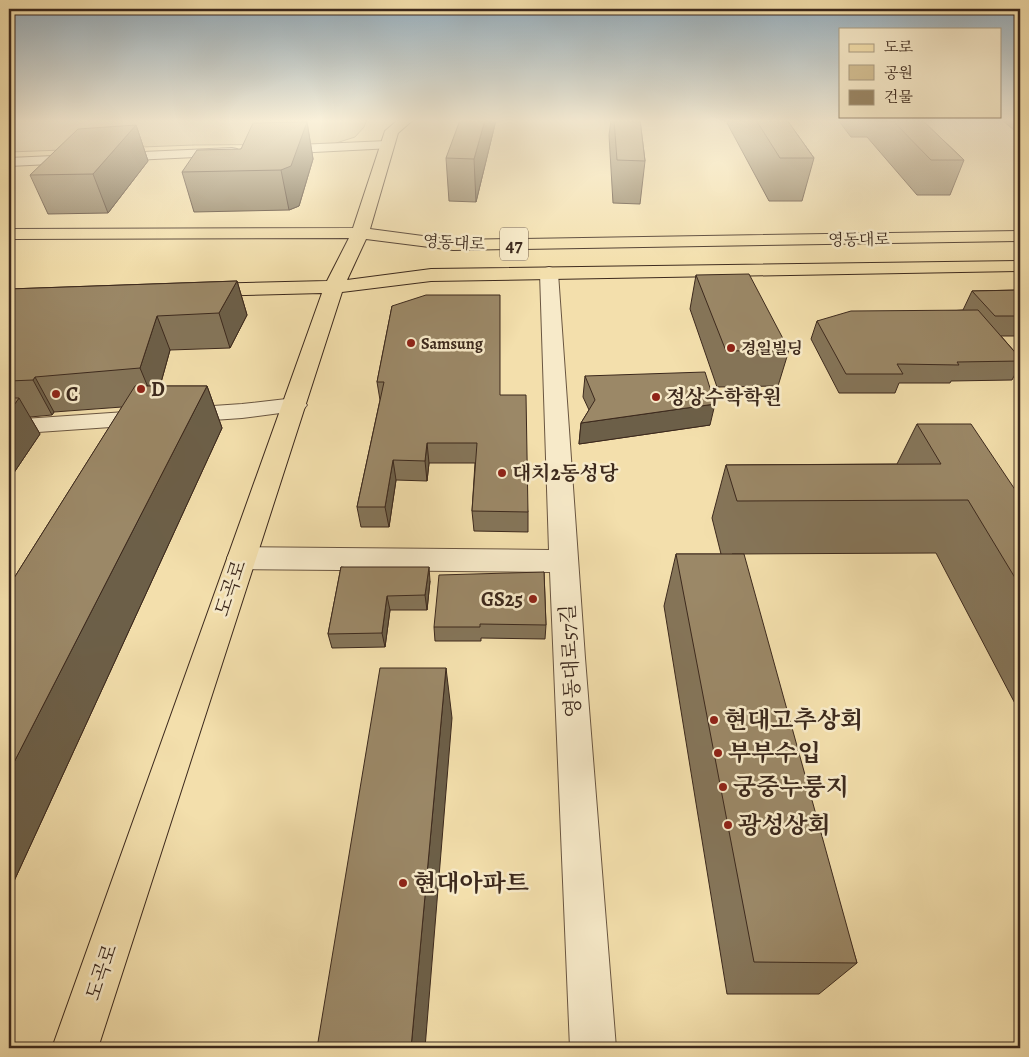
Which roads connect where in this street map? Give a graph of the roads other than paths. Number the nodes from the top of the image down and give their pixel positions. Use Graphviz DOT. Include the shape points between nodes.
graph roads {
  1 [pos="380,169"];
  2 [pos="360,232"];
  3 [pos="9,234"];
  4 [pos="1020,236"];
  5 [pos="1020,266"];
  6 [pos="549,273"];
  7 [pos="334,287"];
  8 [pos="186,290"];
  9 [pos="295,405"];
  10 [pos="9,427"];
  11 [pos="241,558"];
  12 [pos="564,561"];
  13 [pos="75,1048"];
  14 [pos="593,1048"];
  1 -- 2 [label="main road, 도곡로"];
  2 -- 3 [label="main road, 영동대로 / 47"];
  2 -- 4 [label="main road, 영동대로 / 47" via="453,245"];
  2 -- 7 [label="main road, 도곡로"];
  5 -- 6 [label="main road, 영동대로 / 47"];
  6 -- 7 [label="main road, 영동대로 / 47" via="430,275"];
  6 -- 12 [label="street, 영동대로57길"];
  7 -- 8 [label="main road, 영동대로 / 47"];
  7 -- 9 [label="main road, 도곡로"];
  9 -- 10 [label="street"];
  9 -- 11 [label="main road, 도곡로"];
  11 -- 12 [label="street"];
  11 -- 13 [label="main road, 도곡로"];
  12 -- 14 [label="street, 영동대로57길"];
}
